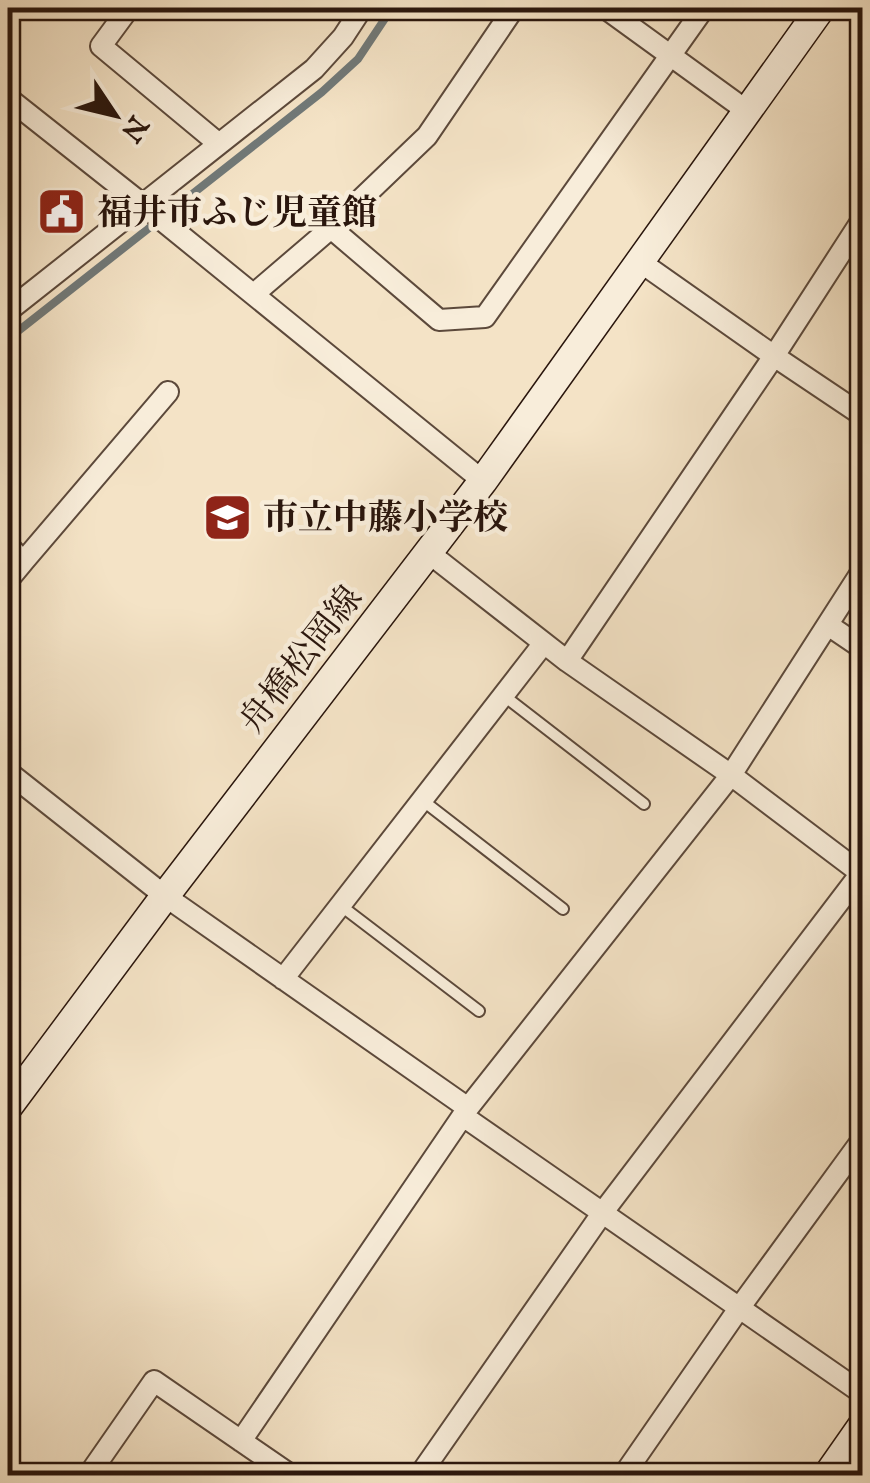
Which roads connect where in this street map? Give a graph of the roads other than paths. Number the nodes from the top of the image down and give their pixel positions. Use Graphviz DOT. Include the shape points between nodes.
graph roads {
  1 [pos="12,8"];
  2 [pos="129,8"];
  3 [pos="362,8"];
  4 [pos="514,8"];
  5 [pos="605,8"];
  6 [pos="704,8"];
  7 [pos="821,8"];
  8 [pos="8,14"];
  9 [pos="670,55"];
  10 [pos="8,98"];
  11 [pos="747,111"];
  12 [pos="220,144"];
  13 [pos="142,204"];
  14 [pos="862,220"];
  15 [pos="331,228"];
  16 [pos="639,262"];
  17 [pos="254,294"];
  18 [pos="8,310"];
  19 [pos="774,356"];
  20 [pos="168,392"];
  21 [pos="862,415"];
  22 [pos="482,481"];
  23 [pos="8,545"];
  24 [pos="429,553"];
  25 [pos="23,562"];
  26 [pos="862,571"];
  27 [pos="8,580"];
  28 [pos="828,625"];
  29 [pos="544,643"];
  30 [pos="862,648"];
  31 [pos="567,661"];
  32 [pos="503,695"];
  33 [pos="8,772"];
  34 [pos="731,775"];
  35 [pos="422,800"];
  36 [pos="644,804"];
  37 [pos="862,874"];
  38 [pos="166,896"];
  39 [pos="340,905"];
  40 [pos="563,909"];
  41 [pos="283,978"];
  42 [pos="479,1011"];
  43 [pos="8,1107"];
  44 [pos="466,1112"];
  45 [pos="862,1140"];
  46 [pos="603,1212"];
  47 [pos="740,1307"];
  48 [pos="862,1393"];
  49 [pos="862,1426"];
  50 [pos="241,1441"];
  51 [pos="88,1476"];
  52 [pos="292,1476"];
  53 [pos="419,1476"];
  54 [pos="623,1476"];
  55 [pos="828,1476"];
  1 -- 8 [label="street"];
  2 -- 12 [label="street" via="101,46"];
  3 -- 12 [label="street" via="314,69"];
  4 -- 15 [label="street" via="427,136"];
  5 -- 9 [label="street"];
  6 -- 9 [label="street"];
  7 -- 11 [label="main road, 舟橋松岡線"];
  9 -- 11 [label="street"];
  9 -- 15 [label="street" via="485,317 439,320"];
  10 -- 13 [label="street"];
  11 -- 16 [label="main road, 舟橋松岡線"];
  12 -- 13 [label="street"];
  13 -- 17 [label="street"];
  13 -- 18 [label="street"];
  14 -- 19 [label="street"];
  15 -- 17 [label="street"];
  16 -- 19 [label="street"];
  16 -- 22 [label="main road, 舟橋松岡線"];
  17 -- 22 [label="street"];
  19 -- 21 [label="street"];
  19 -- 31 [label="street"];
  20 -- 25 [label="street"];
  22 -- 24 [label="main road, 舟橋松岡線"];
  23 -- 25 [label="street"];
  24 -- 29 [label="street"];
  24 -- 38 [label="main road, 舟橋松岡線"];
  25 -- 27 [label="street"];
  26 -- 28 [label="street"];
  28 -- 30 [label="street"];
  28 -- 34 [label="street"];
  29 -- 31 [label="street"];
  29 -- 32 [label="street"];
  31 -- 34 [label="street"];
  32 -- 35 [label="street"];
  32 -- 36 [label="lane"];
  33 -- 38 [label="street"];
  34 -- 37 [label="street"];
  34 -- 44 [label="street"];
  35 -- 39 [label="street"];
  35 -- 40 [label="lane"];
  37 -- 46 [label="street"];
  38 -- 41 [label="street"];
  38 -- 43 [label="main road, 舟橋松岡線"];
  39 -- 41 [label="street"];
  39 -- 42 [label="lane"];
  41 -- 44 [label="street"];
  44 -- 46 [label="street"];
  44 -- 50 [label="street"];
  45 -- 47 [label="street"];
  46 -- 47 [label="street"];
  46 -- 53 [label="street"];
  47 -- 48 [label="street"];
  47 -- 54 [label="street"];
  49 -- 55 [label="main road"];
  50 -- 51 [label="street" via="154,1381"];
  50 -- 52 [label="street"];
}
